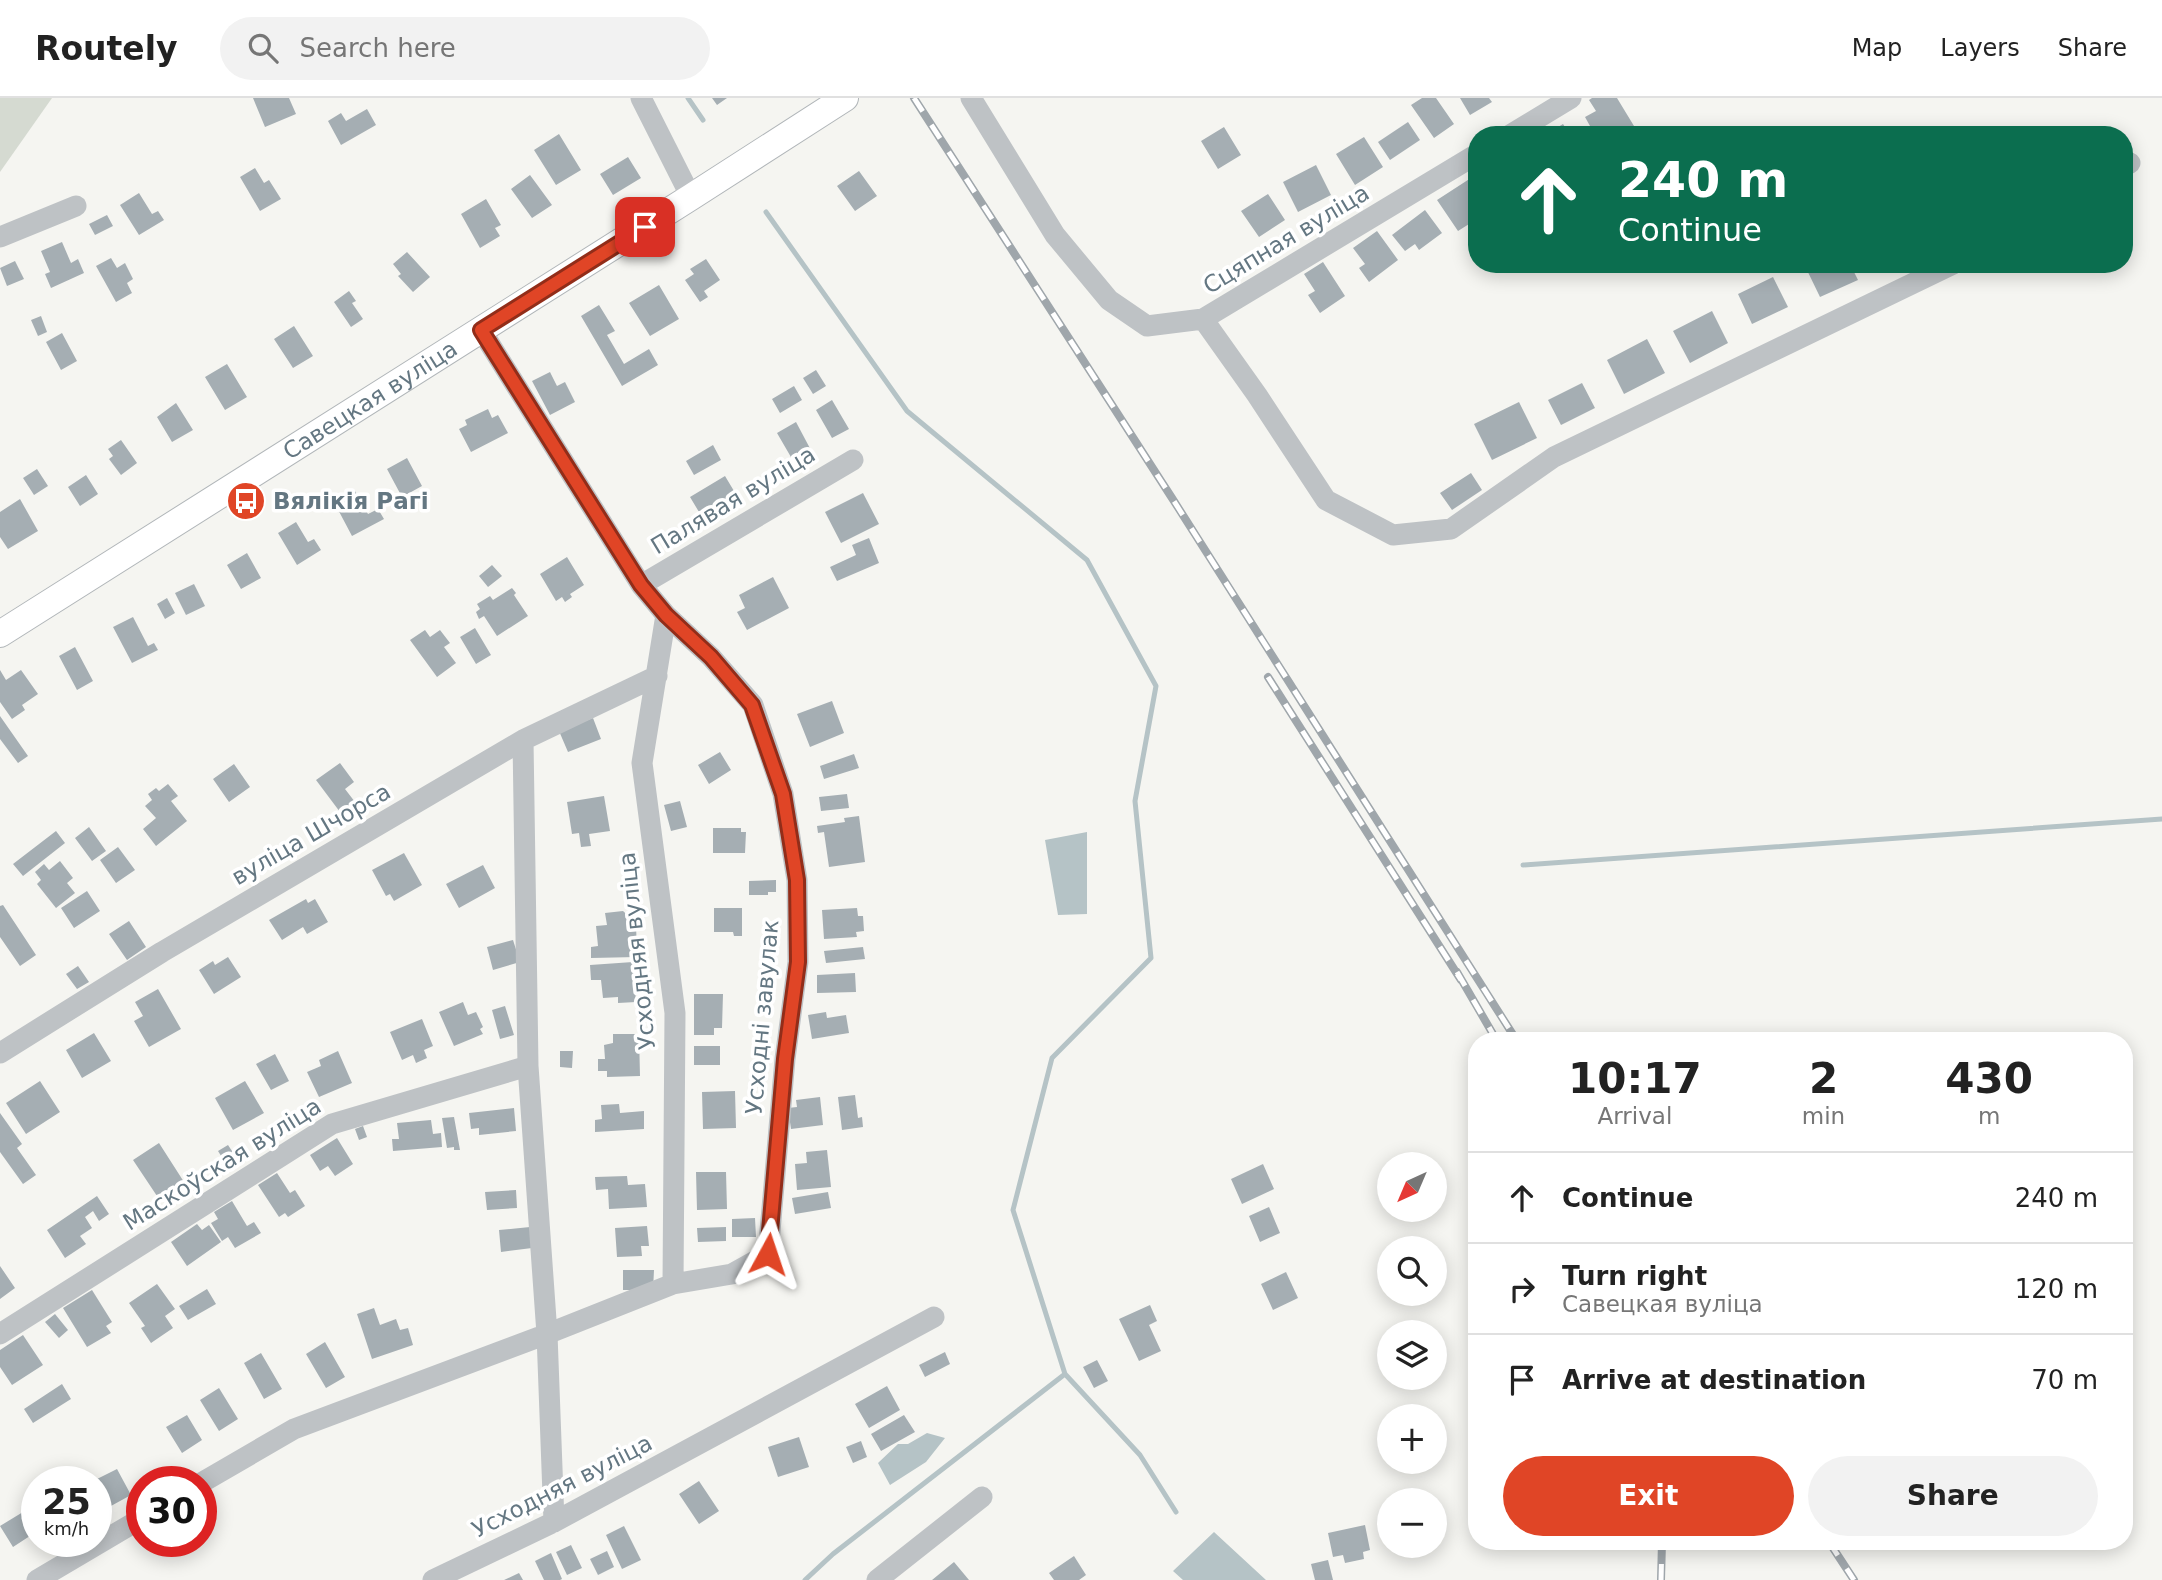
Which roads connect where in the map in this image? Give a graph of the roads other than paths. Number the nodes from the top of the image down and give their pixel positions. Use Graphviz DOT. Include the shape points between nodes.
graph roads {
  1 [pos="641,98"];
  2 [pos="845,98"];
  3 [pos="971,98"];
  4 [pos="1571,98"];
  5 [pos="1525,126"];
  6 [pos="1468,159"];
  7 [pos="691,197"];
  8 [pos="76,206"];
  9 [pos="0,237"];
  10 [pos="1934,273"];
  11 [pos="1203,319"];
  12 [pos="481,330"];
  13 [pos="853,460"];
  14 [pos="641,585"];
  15 [pos="666,615"];
  16 [pos="0,634"];
  17 [pos="657,677"];
  18 [pos="523,740"];
  19 [pos="0,1053"];
  20 [pos="528,1066"];
  21 [pos="673,1284"];
  22 [pos="934,1317"];
  23 [pos="0,1334"];
  24 [pos="547,1334"];
  25 [pos="217,1474"];
  26 [pos="982,1497"];
  27 [pos="554,1522"];
  28 [pos="126,1527"];
  29 [pos="37,1580"];
  30 [pos="433,1580"];
  31 [pos="877,1580"];
  1 -- 7 [label="street"];
  2 -- 7 [label="main road, Савецкая вуліца"];
  3 -- 11 [label="street, Сцяпная вуліца" via="1055,235 1109,300 1147,326"];
  4 -- 5 [label="street"];
  6 -- 11 [label="street, Сцяпная вуліца"];
  7 -- 12 [label="main road, Савецкая вуліца"];
  8 -- 9 [label="street"];
  10 -- 11 [label="street" via="1554,457 1451,529 1393,535 1325,500"];
  12 -- 14 [label="street, Усходні завулак"];
  12 -- 16 [label="main road, Савецкая вуліца"];
  13 -- 14 [label="street, Палявая вуліца"];
  14 -- 15 [label="street, Усходні завулак"];
  15 -- 17 [label="street, Усходняя вуліца"];
  15 -- 21 [label="street, Усходні завулак" via="711,657 752,705 783,794 797,880 798,962 768,1254 732,1274"];
  17 -- 18 [label="street, вуліца Шчорса"];
  17 -- 21 [label="street, Усходняя вуліца" via="642,763 675,1013"];
  18 -- 19 [label="street, вуліца Шчорса"];
  18 -- 20 [label="street"];
  20 -- 23 [label="street, Маскоўская вуліца" via="332,1124"];
  20 -- 24 [label="street"];
  21 -- 24 [label="street"];
  22 -- 27 [label="street, Усходняя вуліца"];
  24 -- 25 [label="street" via="294,1429"];
  24 -- 27 [label="street"];
  26 -- 31 [label="street"];
  27 -- 30 [label="street, Усходняя вуліца"];
  28 -- 29 [label="street"];
}
